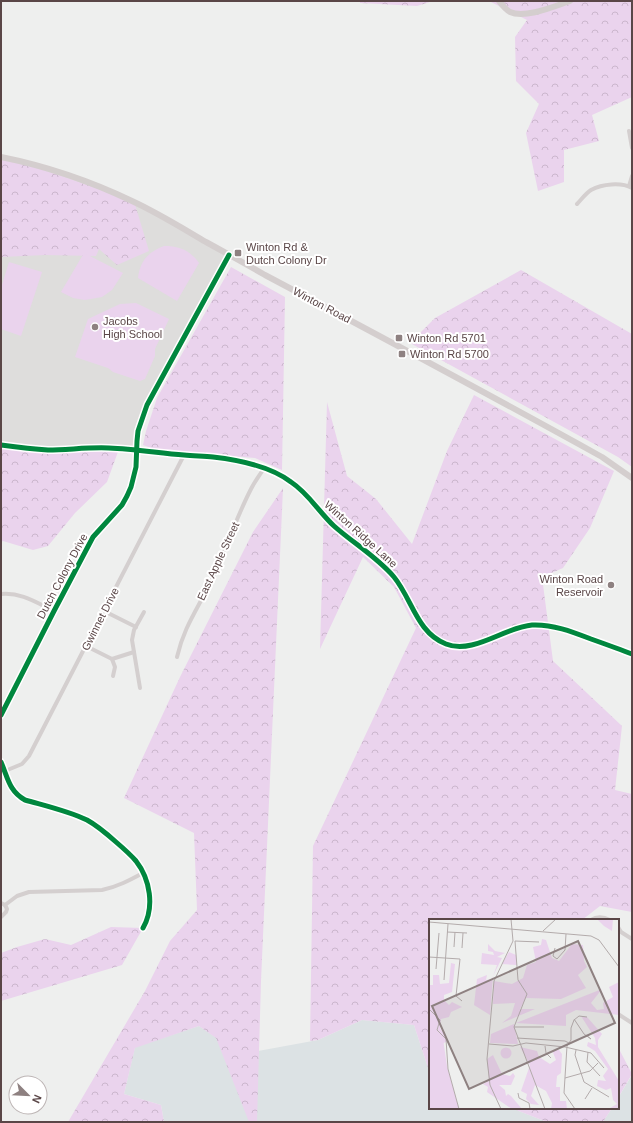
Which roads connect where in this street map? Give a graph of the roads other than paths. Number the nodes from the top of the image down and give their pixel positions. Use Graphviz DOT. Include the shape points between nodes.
graph roads {
  1 [pos="499,1"];
  2 [pos="570,1"];
  3 [pos="629,131"];
  4 [pos="632,148"];
  5 [pos="1,157"];
  6 [pos="632,176"];
  7 [pos="631,187"];
  8 [pos="577,204"];
  9 [pos="229,255"];
  10 [pos="1,445"];
  11 [pos="136,451"];
  12 [pos="184,455"];
  13 [pos="264,468"];
  14 [pos="632,478"];
  15 [pos="1,594"];
  16 [pos="54,611"];
  17 [pos="104,611"];
  18 [pos="144,612"];
  19 [pos="136,626"];
  20 [pos="86,646"];
  21 [pos="134,652"];
  22 [pos="632,654"];
  23 [pos="177,657"];
  24 [pos="112,659"];
  25 [pos="113,676"];
  26 [pos="140,688"];
  27 [pos="1,715"];
  28 [pos="1,762"];
  29 [pos="5,771"];
  30 [pos="143,873"];
  31 [pos="3,904"];
  32 [pos="1,917"];
  33 [pos="592,919"];
  34 [pos="608,919"];
  35 [pos="143,928"];
  36 [pos="619,929"];
  37 [pos="632,939"];
  38 [pos="619,1015"];
  39 [pos="632,1023"];
  1 -- 2 [label="main road" via="510,12 518,14"];
  3 -- 4 [label="street"];
  5 -- 9 [label="main road, Winton Road" via="64,173 110,190"];
  6 -- 7 [label="street"];
  7 -- 8 [label="street" via="605,185 590,190"];
  9 -- 11 [label="street, Dutch Colony Drive" via="147,405 138,431"];
  9 -- 14 [label="main road, Winton Road" via="543,424 602,457"];
  10 -- 11 [label="street, Winton Ridge Lane" via="42,450 109,448"];
  11 -- 12 [label="street, Winton Ridge Lane"];
  11 -- 16 [label="street, Dutch Colony Drive" via="134,477 127,496 93,537"];
  12 -- 13 [label="street, Winton Ridge Lane" via="214,457"];
  12 -- 17 [label="street, Gwinnet Drive"];
  13 -- 22 [label="street, Winton Ridge Lane" via="292,482 332,524 388,570 401,586 425,629 442,642 466,646 515,628 539,625 562,629"];
  13 -- 23 [label="street, East Apple Street" via="251,490 213,578 187,627"];
  15 -- 16 [label="street" via="20,595"];
  16 -- 27 [label="street, Dutch Colony Drive"];
  17 -- 19 [label="street"];
  17 -- 20 [label="street, Gwinnet Drive"];
  18 -- 19 [label="street"];
  19 -- 21 [label="street" via="132,640"];
  20 -- 24 [label="street"];
  20 -- 29 [label="street, Gwinnet Drive" via="27,759"];
  21 -- 24 [label="street"];
  21 -- 26 [label="street"];
  24 -- 25 [label="street" via="115,667"];
  28 -- 29 [label="street"];
  29 -- 30 [label="street" via="11,788 20,797 96,825 133,858"];
  30 -- 31 [label="street" via="117,886 102,890 29,892"];
  30 -- 35 [label="street" via="150,896 148,915"];
  31 -- 32 [label="street" via="7,909"];
  33 -- 34 [label="street"];
  36 -- 37 [label="street"];
  38 -- 39 [label="street"];
}
